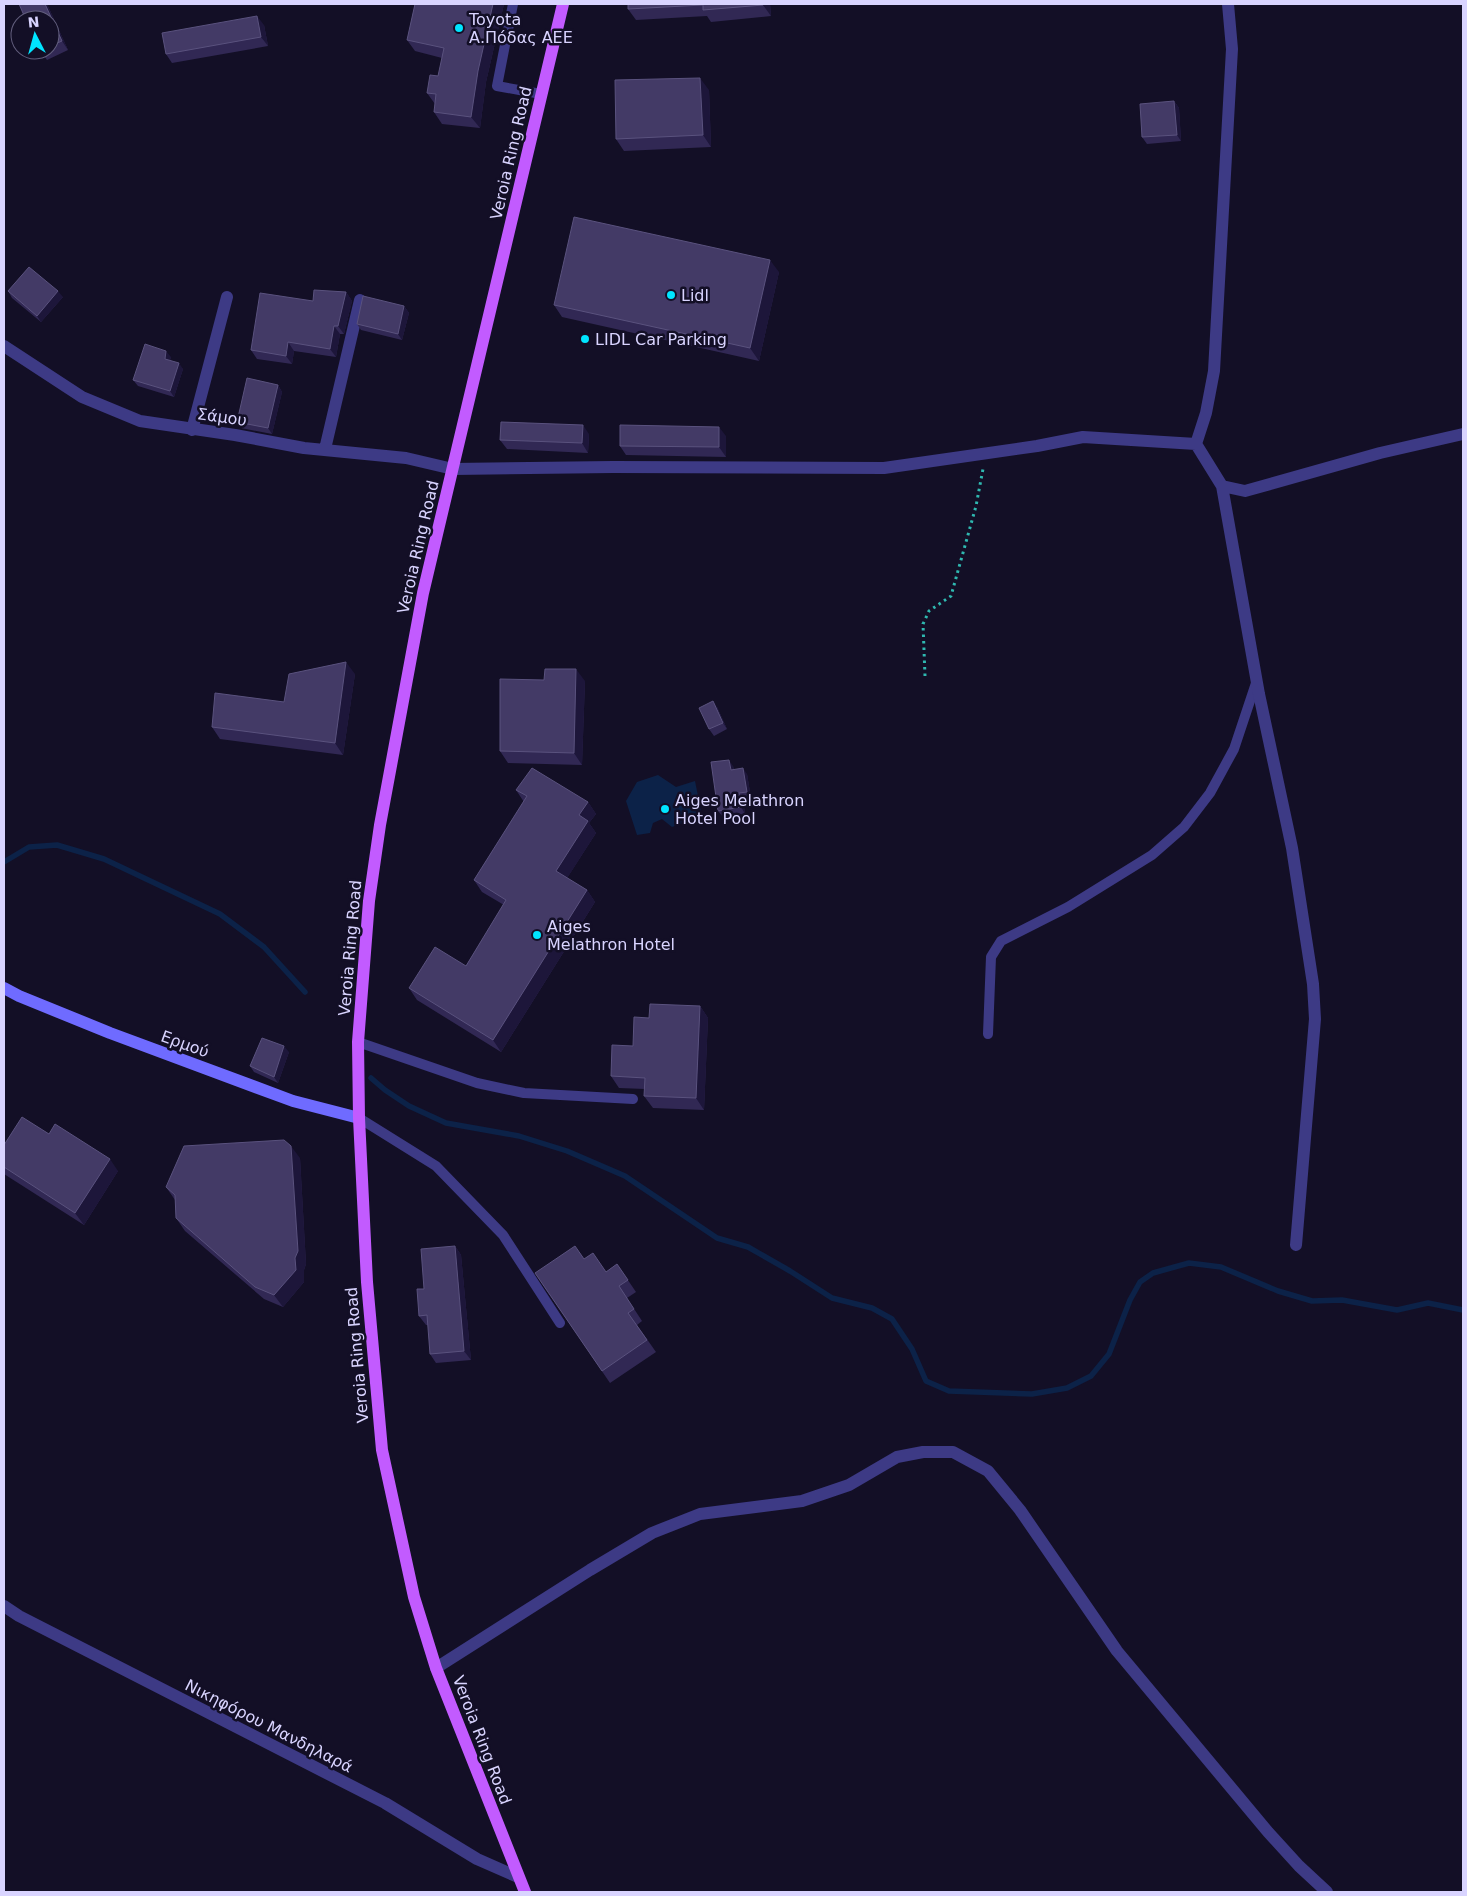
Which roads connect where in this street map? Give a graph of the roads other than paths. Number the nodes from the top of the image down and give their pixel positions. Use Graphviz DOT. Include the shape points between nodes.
graph roads {
  1 [pos="513,4"];
  2 [pos="563,4"];
  3 [pos="1228,4"];
  4 [pos="541,94"];
  5 [pos="227,297"];
  6 [pos="360,300"];
  7 [pos="4,346"];
  8 [pos="192,430"];
  9 [pos="1463,434"];
  10 [pos="1196,444"];
  11 [pos="325,449"];
  12 [pos="453,469"];
  13 [pos="1222,486"];
  14 [pos="1257,679"];
  15 [pos="4,988"];
  16 [pos="988,1034"];
  17 [pos="358,1042"];
  18 [pos="633,1099"];
  19 [pos="359,1118"];
  20 [pos="1296,1245"];
  21 [pos="560,1323"];
  22 [pos="4,1606"];
  23 [pos="436,1668"];
  24 [pos="518,1877"];
  25 [pos="525,1892"];
  26 [pos="1327,1892"];
  1 -- 4 [label="lane" via="497,86"];
  2 -- 4 [label="main road, Verοia Ring Road"];
  3 -- 10 [label="street" via="1232,49 1214,371"];
  4 -- 12 [label="main road, Verοia Ring Road"];
  5 -- 8 [label="street"];
  6 -- 11 [label="street"];
  7 -- 8 [label="street, Σάμου" via="82,397 140,422"];
  8 -- 11 [label="street, Σάμου"];
  9 -- 13 [label="street" via="1380,453 1245,491"];
  10 -- 12 [label="street, Σάμου" via="1083,437 884,468"];
  10 -- 13 [label="street"];
  11 -- 12 [label="street, Σάμου" via="406,458"];
  12 -- 17 [label="main road, Verοia Ring Road" via="423,593 380,825 369,901"];
  13 -- 14 [label="street"];
  14 -- 16 [label="lane" via="1234,749 1210,793 1184,827 1152,855 1068,907 1001,941 991,957"];
  14 -- 20 [label="street" via="1292,848 1316,1019"];
  15 -- 19 [label="street, Ερμού" via="110,1034 293,1101"];
  17 -- 18 [label="lane" via="477,1083 524,1094"];
  17 -- 19 [label="main road, Verοia Ring Road"];
  19 -- 21 [label="lane" via="436,1166 503,1235"];
  19 -- 23 [label="main road, Verοia Ring Road" via="367,1282 382,1450 414,1597"];
  22 -- 24 [label="street, Νικηφόρου Μανδηλαρά" via="385,1803 476,1859"];
  23 -- 24 [label="main road, Verοia Ring Road"];
  23 -- 26 [label="street" via="652,1533 700,1514 802,1501 849,1485 897,1457 924,1452 953,1452 988,1470 1020,1510 1117,1651 1268,1832"];
  24 -- 25 [label="main road, Verοia Ring Road"];
}
